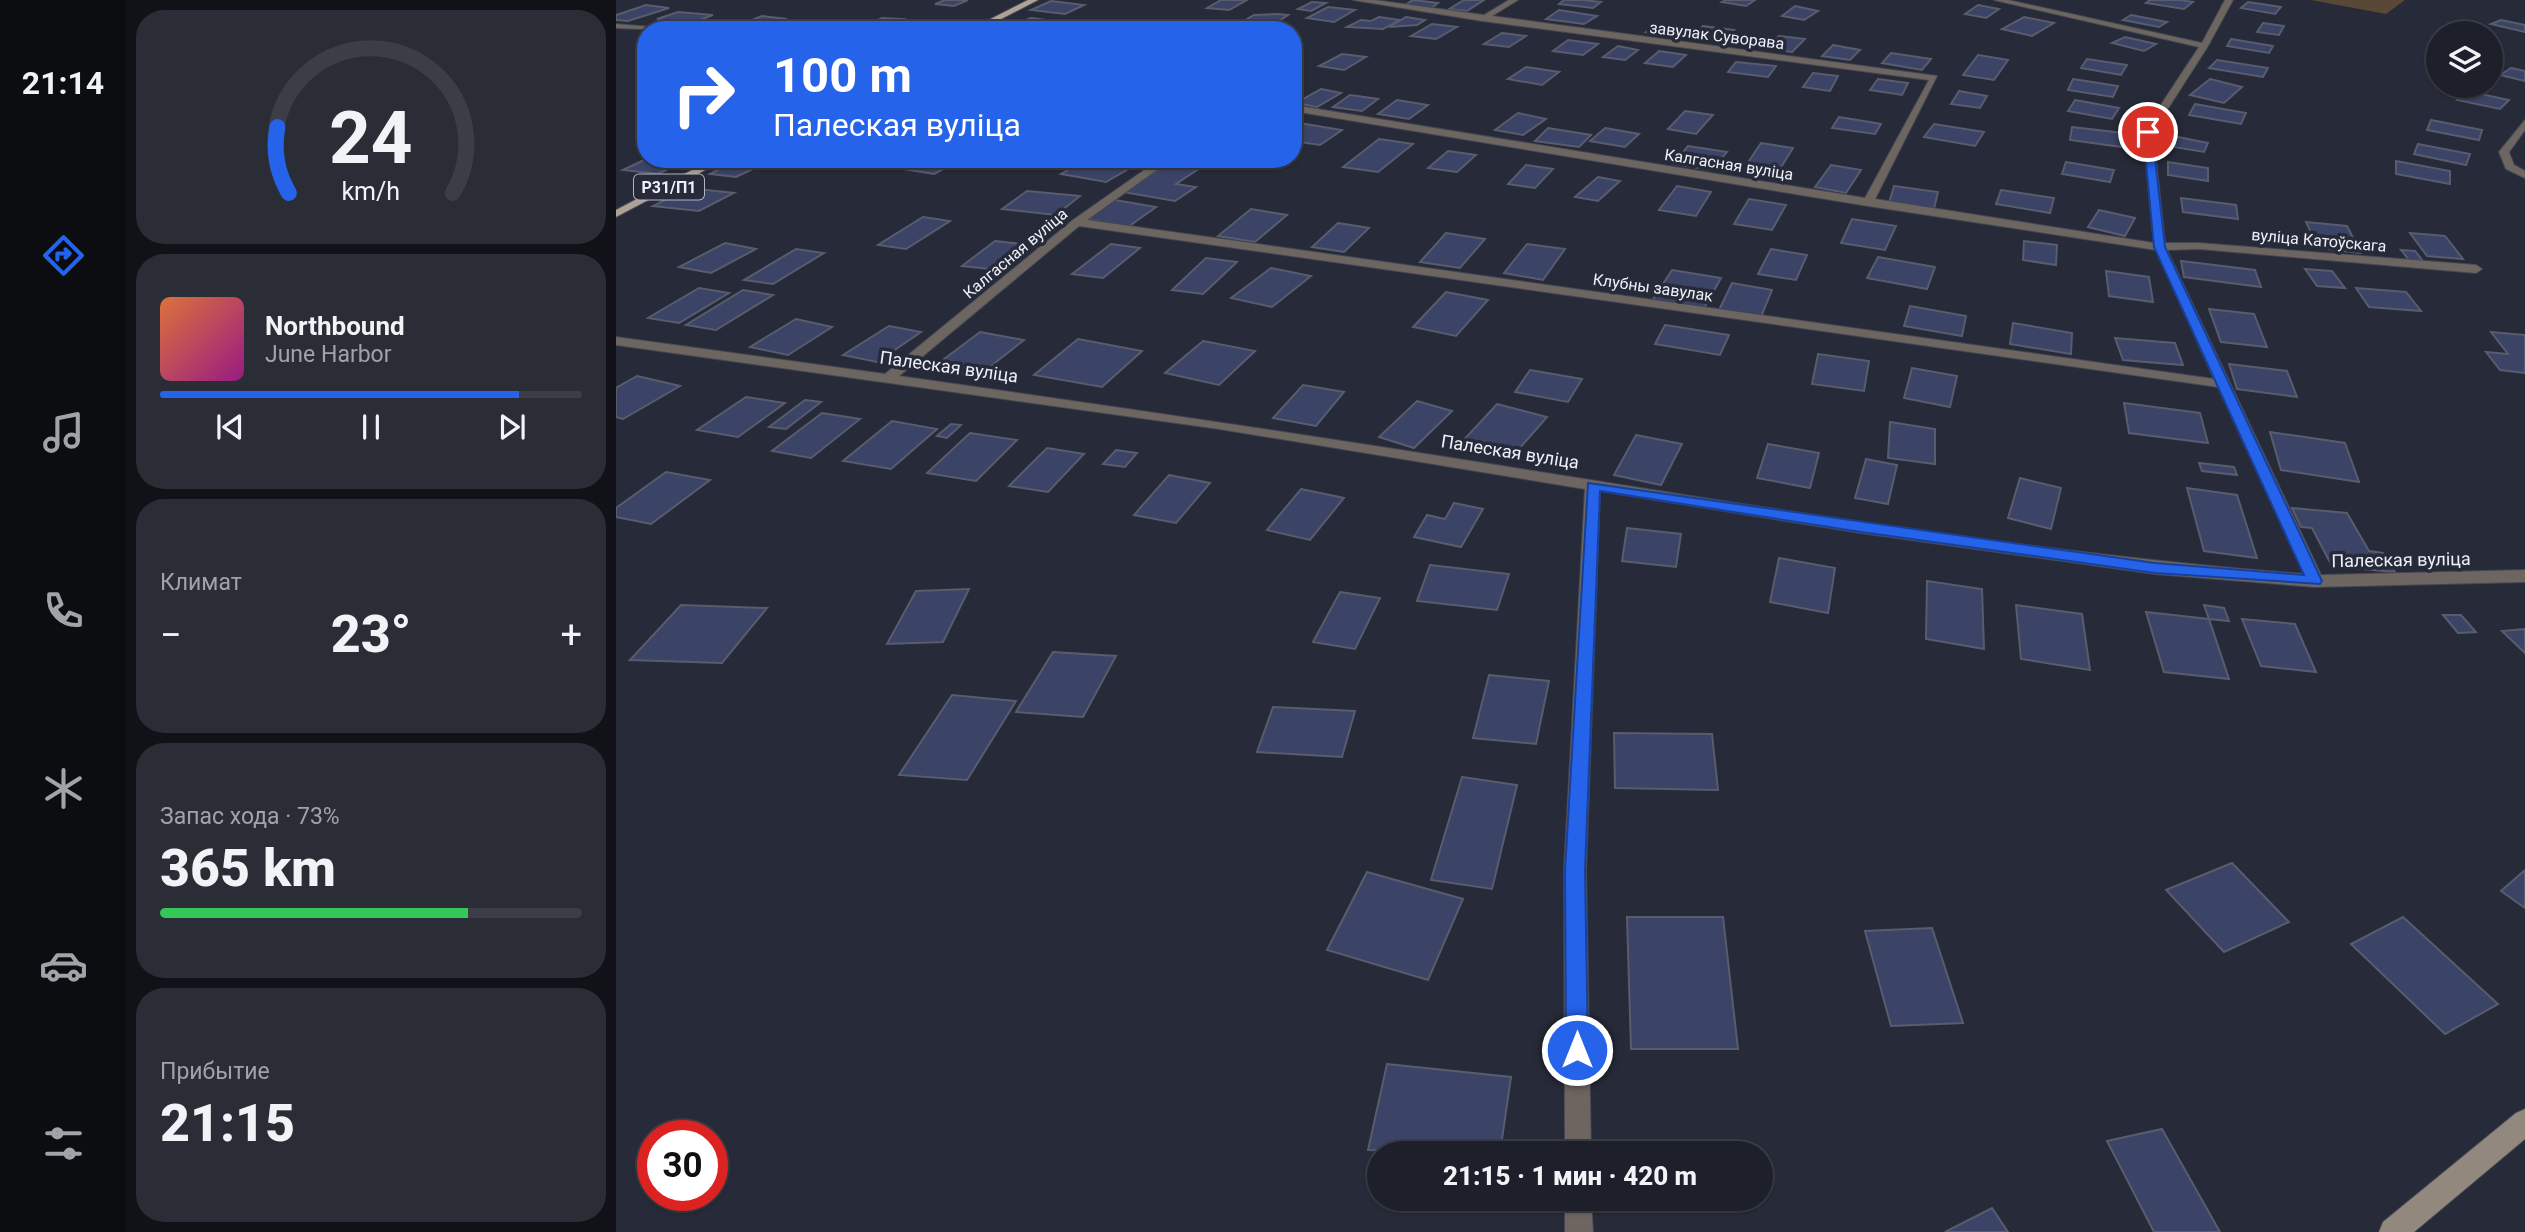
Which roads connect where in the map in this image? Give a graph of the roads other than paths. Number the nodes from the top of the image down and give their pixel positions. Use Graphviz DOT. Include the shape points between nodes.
graph roads {
  1 [pos="1034,0"];
  2 [pos="1357,0"];
  3 [pos="1514,0"];
  4 [pos="1998,0"];
  5 [pos="2229,0"];
  6 [pos="1482,19"];
  7 [pos="991,21"];
  8 [pos="616,26"];
  9 [pos="637,28"];
  10 [pos="2204,46"];
  11 [pos="1302,109"];
  12 [pos="2525,123"];
  13 [pos="704,168"];
  14 [pos="1154,168"];
  15 [pos="2525,175"];
  16 [pos="1868,202"];
  17 [pos="616,214"];
  18 [pos="1077,222"];
  19 [pos="2160,247"];
  20 [pos="2476,269"];
  21 [pos="616,341"];
  22 [pos="889,377"];
  23 [pos="2224,384"];
  24 [pos="1593,486"];
  25 [pos="2525,576"];
  26 [pos="2315,581"];
  27 [pos="2525,1122"];
  28 [pos="1578,1141"];
  29 [pos="1578,1211"];
  30 [pos="1579,1232"];
  31 [pos="2393,1232"];
  1 -- 7 [label="main road"];
  2 -- 6 [label="street, завулак Суворава"];
  3 -- 6 [label="street"];
  4 -- 10 [label="street"];
  5 -- 10 [label="street"];
  6 -- 16 [label="street, завулак Суворава" via="1934,78"];
  8 -- 9 [label="street"];
  10 -- 19 [label="street" via="2148,132"];
  11 -- 16 [label="street, Калгасная вуліца"];
  12 -- 15 [label="street" via="2504,152 2510,167"];
  13 -- 17 [label="main road, Р31/П1"];
  14 -- 18 [label="street, Калгасная вуліца"];
  16 -- 19 [label="street, Калгасная вуліца"];
  18 -- 22 [label="street, Калгасная вуліца"];
  18 -- 23 [label="street, Клубны завулак"];
  19 -- 20 [label="street, вуліца Катоўскага" via="2199,246"];
  19 -- 23 [label="street"];
  21 -- 22 [label="street, Палеская вуліца"];
  22 -- 24 [label="street, Палеская вуліца"];
  23 -- 26 [label="street"];
  24 -- 26 [label="street, Палеская вуліца" via="2155,568"];
  24 -- 28 [label="street" via="1575,870"];
  25 -- 26 [label="street, Палеская вуліца"];
  27 -- 31 [label="main road"];
  29 -- 30 [label="street"];
}
